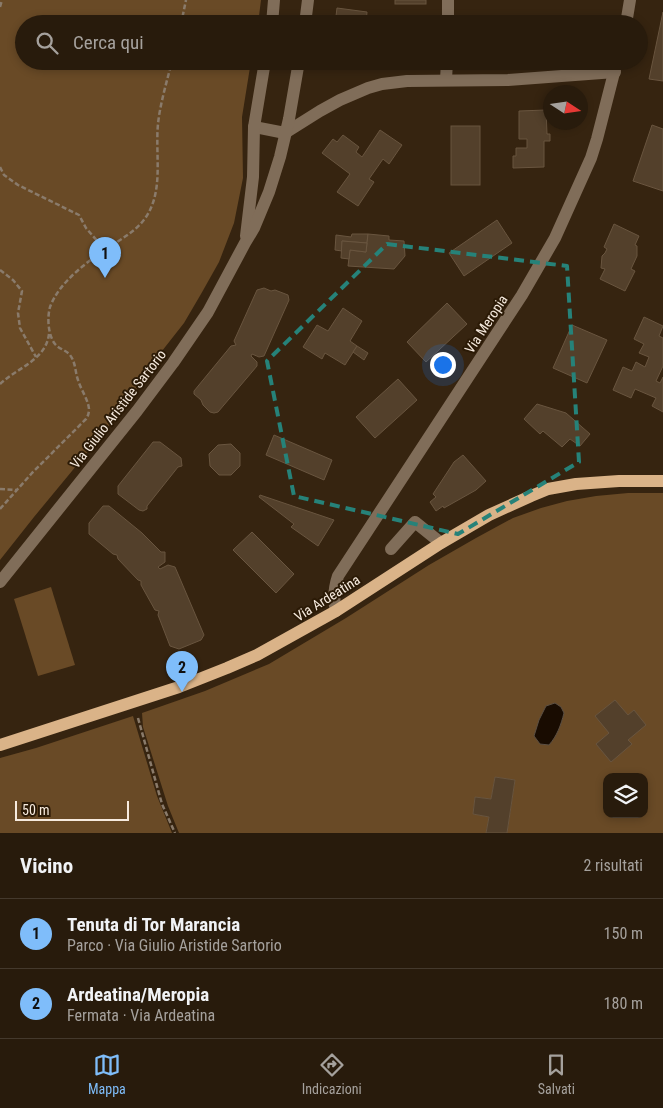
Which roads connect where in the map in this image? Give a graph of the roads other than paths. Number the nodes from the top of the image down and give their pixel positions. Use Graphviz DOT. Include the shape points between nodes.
graph roads {
  1 [pos="274,0"];
  2 [pos="308,0"];
  3 [pos="448,0"];
  4 [pos="630,0"];
  5 [pos="273,15"];
  6 [pos="306,15"];
  7 [pos="448,15"];
  8 [pos="628,15"];
  9 [pos="264,70"];
  10 [pos="297,70"];
  11 [pos="447,70"];
  12 [pos="591,70"];
  13 [pos="615,70"];
  14 [pos="446,80"];
  15 [pos="254,127"];
  16 [pos="285,133"];
  17 [pos="244,243"];
  18 [pos="663,480"];
  19 [pos="441,543"];
  20 [pos="391,549"];
  21 [pos="0,582"];
  22 [pos="336,611"];
  23 [pos="0,744"];
  1 -- 5 [label="street"];
  2 -- 6 [label="street"];
  3 -- 7 [label="street"];
  4 -- 8 [label="street"];
  9 -- 15 [label="street, Via Giulio Aristide Sartorio"];
  10 -- 16 [label="street, Via Giulio Aristide Sartorio"];
  11 -- 14 [label="street"];
  12 -- 14 [label="street" via="508,80"];
  13 -- 22 [label="street, Via Meropia" via="597,139 555,238 517,303 338,576 334,598"];
  14 -- 16 [label="street" via="397,82 368,88 320,110"];
  15 -- 16 [label="street"];
  15 -- 17 [label="street, Via Giulio Aristide Sartorio" via="254,177"];
  16 -- 17 [label="street, Via Giulio Aristide Sartorio" via="269,192"];
  17 -- 21 [label="street, Via Giulio Aristide Sartorio" via="208,312 173,363"];
  18 -- 19 [label="main road, Via Ardeatina" via="589,482 548,489 490,515"];
  19 -- 20 [label="street" via="415,522"];
  19 -- 22 [label="main road, Via Ardeatina"];
  22 -- 23 [label="main road, Via Ardeatina" via="257,655 201,679"];
}
